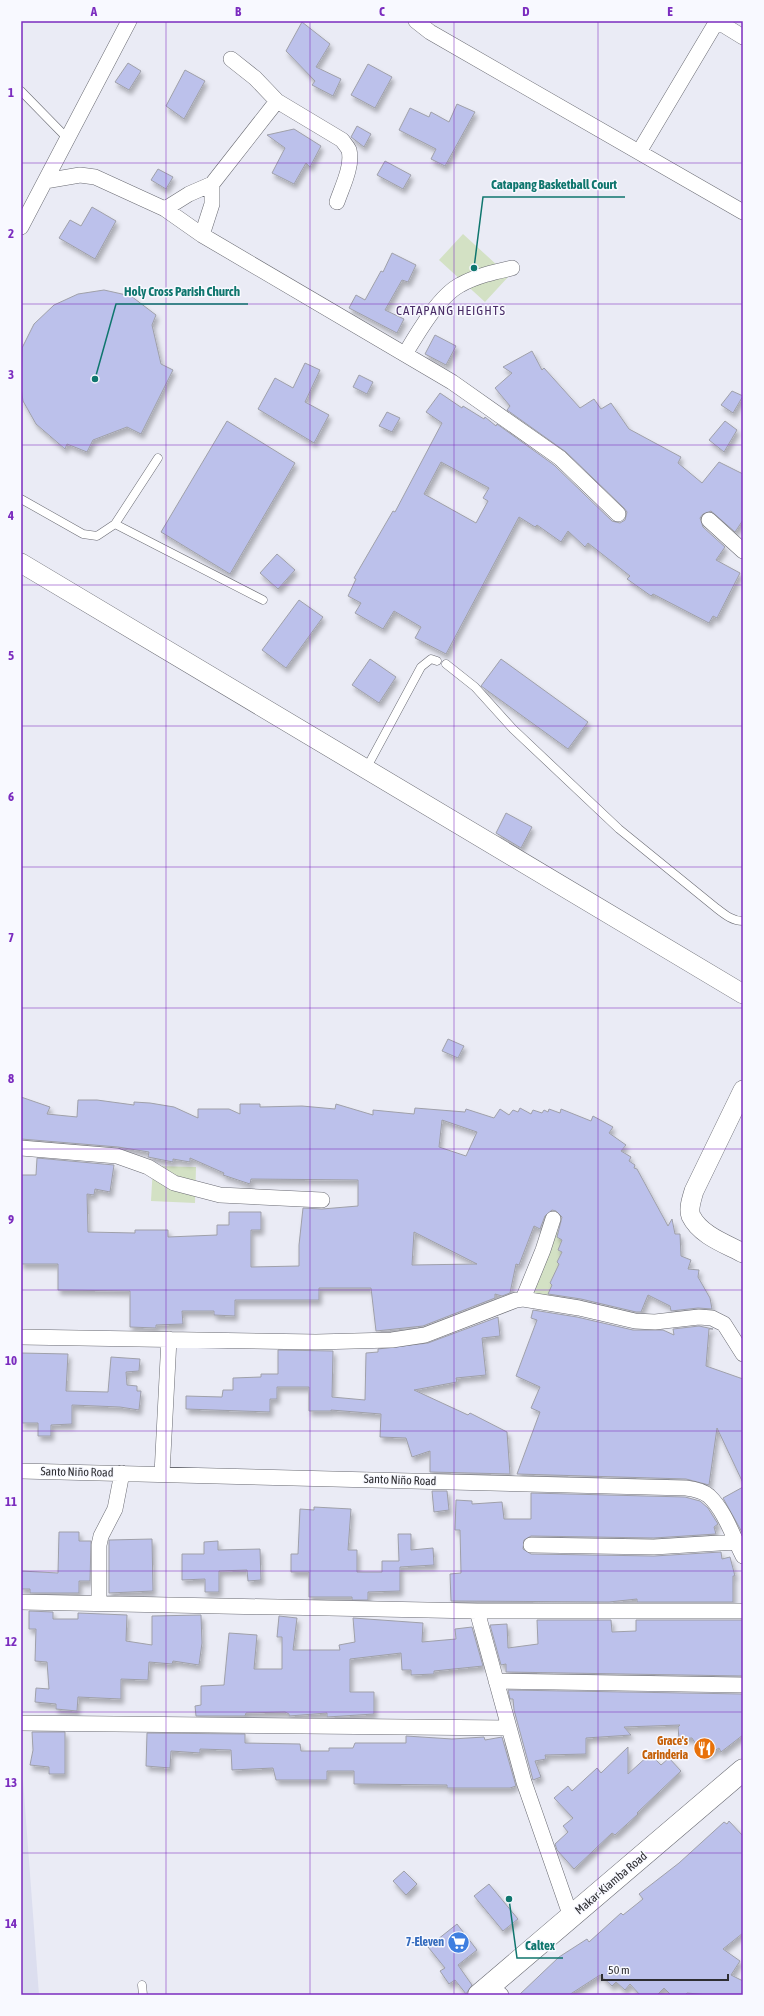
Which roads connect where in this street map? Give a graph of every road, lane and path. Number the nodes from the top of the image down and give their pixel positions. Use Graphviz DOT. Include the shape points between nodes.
graph roads {
  1 [pos="129,21"];
  2 [pos="416,21"];
  3 [pos="743,37"];
  4 [pos="232,59"];
  5 [pos="21,91"];
  6 [pos="277,101"];
  7 [pos="67,138"];
  8 [pos="639,152"];
  9 [pos="45,181"];
  10 [pos="212,184"];
  11 [pos="337,202"];
  12 [pos="165,209"];
  13 [pos="743,212"];
  14 [pos="21,227"];
  15 [pos="202,235"];
  16 [pos="512,268"];
  17 [pos="405,354"];
  18 [pos="158,458"];
  19 [pos="21,499"];
  20 [pos="618,514"];
  21 [pos="709,520"];
  22 [pos="115,524"];
  23 [pos="743,551"];
  24 [pos="21,563"];
  25 [pos="262,600"];
  26 [pos="437,661"];
  27 [pos="446,664"];
  28 [pos="366,769"];
  29 [pos="743,921"];
  30 [pos="743,994"];
  31 [pos="743,1090"];
  32 [pos="21,1148"];
  33 [pos="322,1200"];
  34 [pos="553,1219"];
  35 [pos="743,1253"];
  36 [pos="524,1299"];
  37 [pos="21,1337"];
  38 [pos="169,1339"];
  39 [pos="743,1354"];
  40 [pos="21,1471"];
  41 [pos="122,1473"];
  42 [pos="162,1474"];
  43 [pos="736,1542"];
  44 [pos="531,1545"];
  45 [pos="743,1556"];
  46 [pos="21,1602"];
  47 [pos="99,1603"];
  48 [pos="477,1611"];
  49 [pos="743,1611"];
  50 [pos="496,1681"];
  51 [pos="743,1685"];
  52 [pos="21,1723"];
  53 [pos="509,1728"];
  54 [pos="743,1770"];
  55 [pos="571,1917"];
  56 [pos="142,1985"];
  57 [pos="490,1992"];
  58 [pos="143,1995"];
  1 -- 7 [label="street"];
  2 -- 8 [label="street" via="430,32"];
  3 -- 8 [label="street" via="717,21"];
  4 -- 6 [label="street"];
  5 -- 7 [label="lane"];
  6 -- 10 [label="street"];
  6 -- 11 [label="street" via="342,140 348,149 350,158"];
  7 -- 9 [label="street"];
  8 -- 13 [label="street"];
  9 -- 12 [label="street" via="80,175 96,177"];
  9 -- 14 [label="street"];
  10 -- 12 [label="street"];
  10 -- 15 [label="street" via="210,211"];
  12 -- 15 [label="street"];
  15 -- 17 [label="street"];
  16 -- 17 [label="street" via="483,275 458,285 425,321"];
  17 -- 20 [label="street" via="452,382 560,458"];
  18 -- 22 [label="lane"];
  19 -- 22 [label="lane" via="83,534 97,536"];
  21 -- 23 [label="street"];
  22 -- 25 [label="lane"];
  24 -- 28 [label="street"];
  26 -- 28 [label="lane" via="431,659 421,667"];
  27 -- 29 [label="lane" via="475,687 513,729 619,828 728,917"];
  28 -- 30 [label="street"];
  31 -- 35 [label="street" via="694,1191 691,1203 691,1216 702,1230"];
  32 -- 33 [label="street" via="117,1156 148,1167 174,1183 220,1195"];
  34 -- 36 [label="street"];
  36 -- 38 [label="street" via="425,1335 392,1340 316,1342"];
  36 -- 39 [label="street" via="635,1321 712,1318 724,1324"];
  37 -- 38 [label="street"];
  38 -- 42 [label="street"];
  40 -- 41 [label="street, Santo Niño Road"];
  41 -- 42 [label="street, Santo Niño Road"];
  41 -- 47 [label="street" via="115,1509 99,1545"];
  42 -- 43 [label="street, Santo Niño Road" via="686,1488 708,1496"];
  43 -- 44 [label="street" via="654,1547"];
  43 -- 45 [label="street, Santo Niño Road"];
  46 -- 47 [label="street"];
  47 -- 48 [label="street"];
  48 -- 49 [label="street"];
  48 -- 50 [label="street"];
  50 -- 51 [label="street"];
  50 -- 53 [label="street"];
  52 -- 53 [label="street"];
  53 -- 55 [label="street" via="524,1782"];
  54 -- 55 [label="main road, Makar-Kiamba Road"];
  55 -- 57 [label="main road, Makar-Kiamba Road"];
  56 -- 58 [label="lane"];
}
